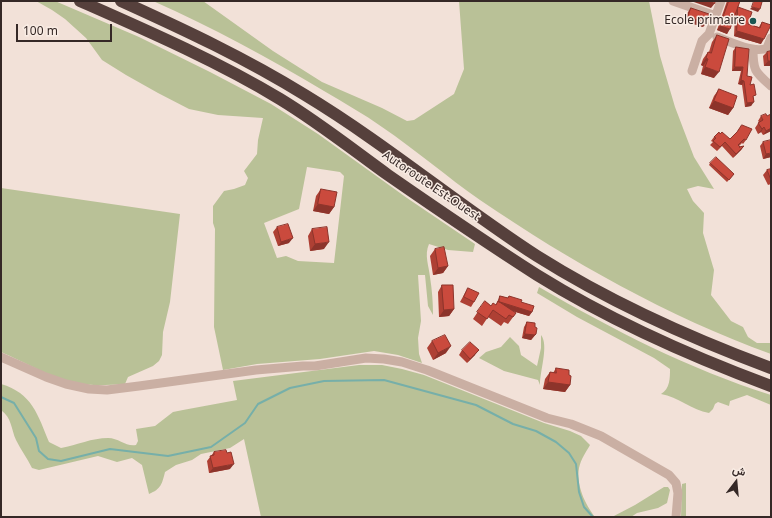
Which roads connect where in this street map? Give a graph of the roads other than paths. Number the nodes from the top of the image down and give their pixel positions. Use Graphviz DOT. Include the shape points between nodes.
graph roads {
  1 [pos="80,1"];
  2 [pos="121,1"];
  3 [pos="673,1"];
  4 [pos="721,1"];
  5 [pos="685,3"];
  6 [pos="716,16"];
  7 [pos="708,34"];
  8 [pos="771,38"];
  9 [pos="753,49"];
  10 [pos="692,71"];
  11 [pos="771,86"];
  12 [pos="1,357"];
  13 [pos="771,368"];
  14 [pos="771,386"];
  15 [pos="676,517"];
  1 -- 14 [label="highway, Autoroute Est-Ouest" via="155,34 251,82 322,126 389,175 538,275 582,301 683,352"];
  2 -- 13 [label="highway, Autoroute Est-Ouest" via="230,52 307,96 538,256 578,279 699,340"];
  3 -- 5 [label="street"];
  4 -- 6 [label="street"];
  5 -- 6 [label="street"];
  6 -- 7 [label="street"];
  7 -- 9 [label="street"];
  7 -- 10 [label="street" via="702,41"];
  8 -- 9 [label="street" via="767,48"];
  9 -- 11 [label="street" via="755,70"];
  12 -- 15 [label="street" via="66,384 107,390 366,358 402,362 547,418 602,436 669,475 676,483 678,493"];
}
